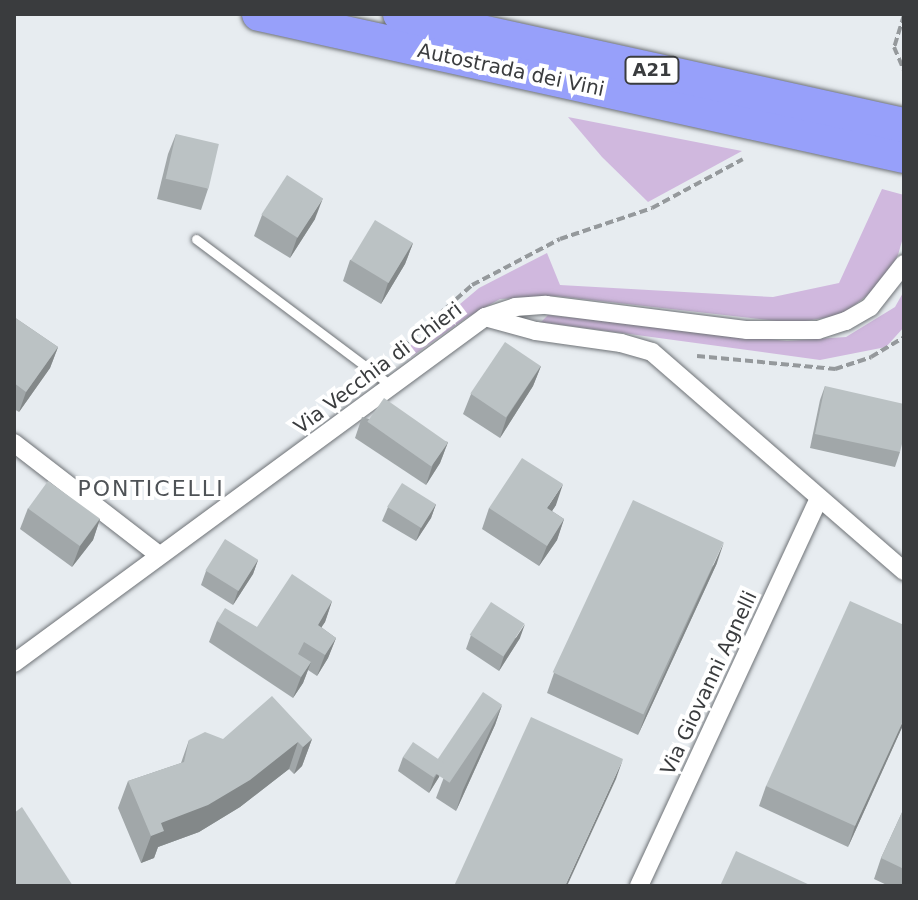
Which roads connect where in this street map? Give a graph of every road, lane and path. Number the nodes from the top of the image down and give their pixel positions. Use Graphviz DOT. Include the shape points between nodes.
graph roads {
  1 [pos="259,14"];
  2 [pos="400,14"];
  3 [pos="904,15"];
  4 [pos="904,70"];
  5 [pos="904,125"];
  6 [pos="904,156"];
  7 [pos="743,159"];
  8 [pos="196,239"];
  9 [pos="904,264"];
  10 [pos="485,317"];
  11 [pos="904,337"];
  12 [pos="697,356"];
  13 [pos="386,382"];
  14 [pos="14,443"];
  15 [pos="819,499"];
  16 [pos="159,555"];
  17 [pos="904,571"];
  18 [pos="14,663"];
  19 [pos="639,886"];
  1 -- 6 [label="highway, Autostrada dei Vini"];
  2 -- 5 [label="highway, Autostrada dei Vini / A21"];
  3 -- 4 [label="path" via="894,47"];
  7 -- 13 [label="path" via="652,208 560,239 472,285 402,347"];
  8 -- 13 [label="lane"];
  9 -- 10 [label="street, Via Vecchia di Chieri" via="870,307 818,330 747,330 546,305 515,307"];
  10 -- 13 [label="street, Via Vecchia di Chieri"];
  10 -- 15 [label="street" via="652,352"];
  11 -- 12 [label="path" via="871,357 835,369"];
  13 -- 16 [label="street, Via Vecchia di Chieri"];
  14 -- 16 [label="street"];
  15 -- 17 [label="street"];
  15 -- 19 [label="street, Via Giovanni Agnelli"];
  16 -- 18 [label="street, Via Vecchia di Chieri"];
}
